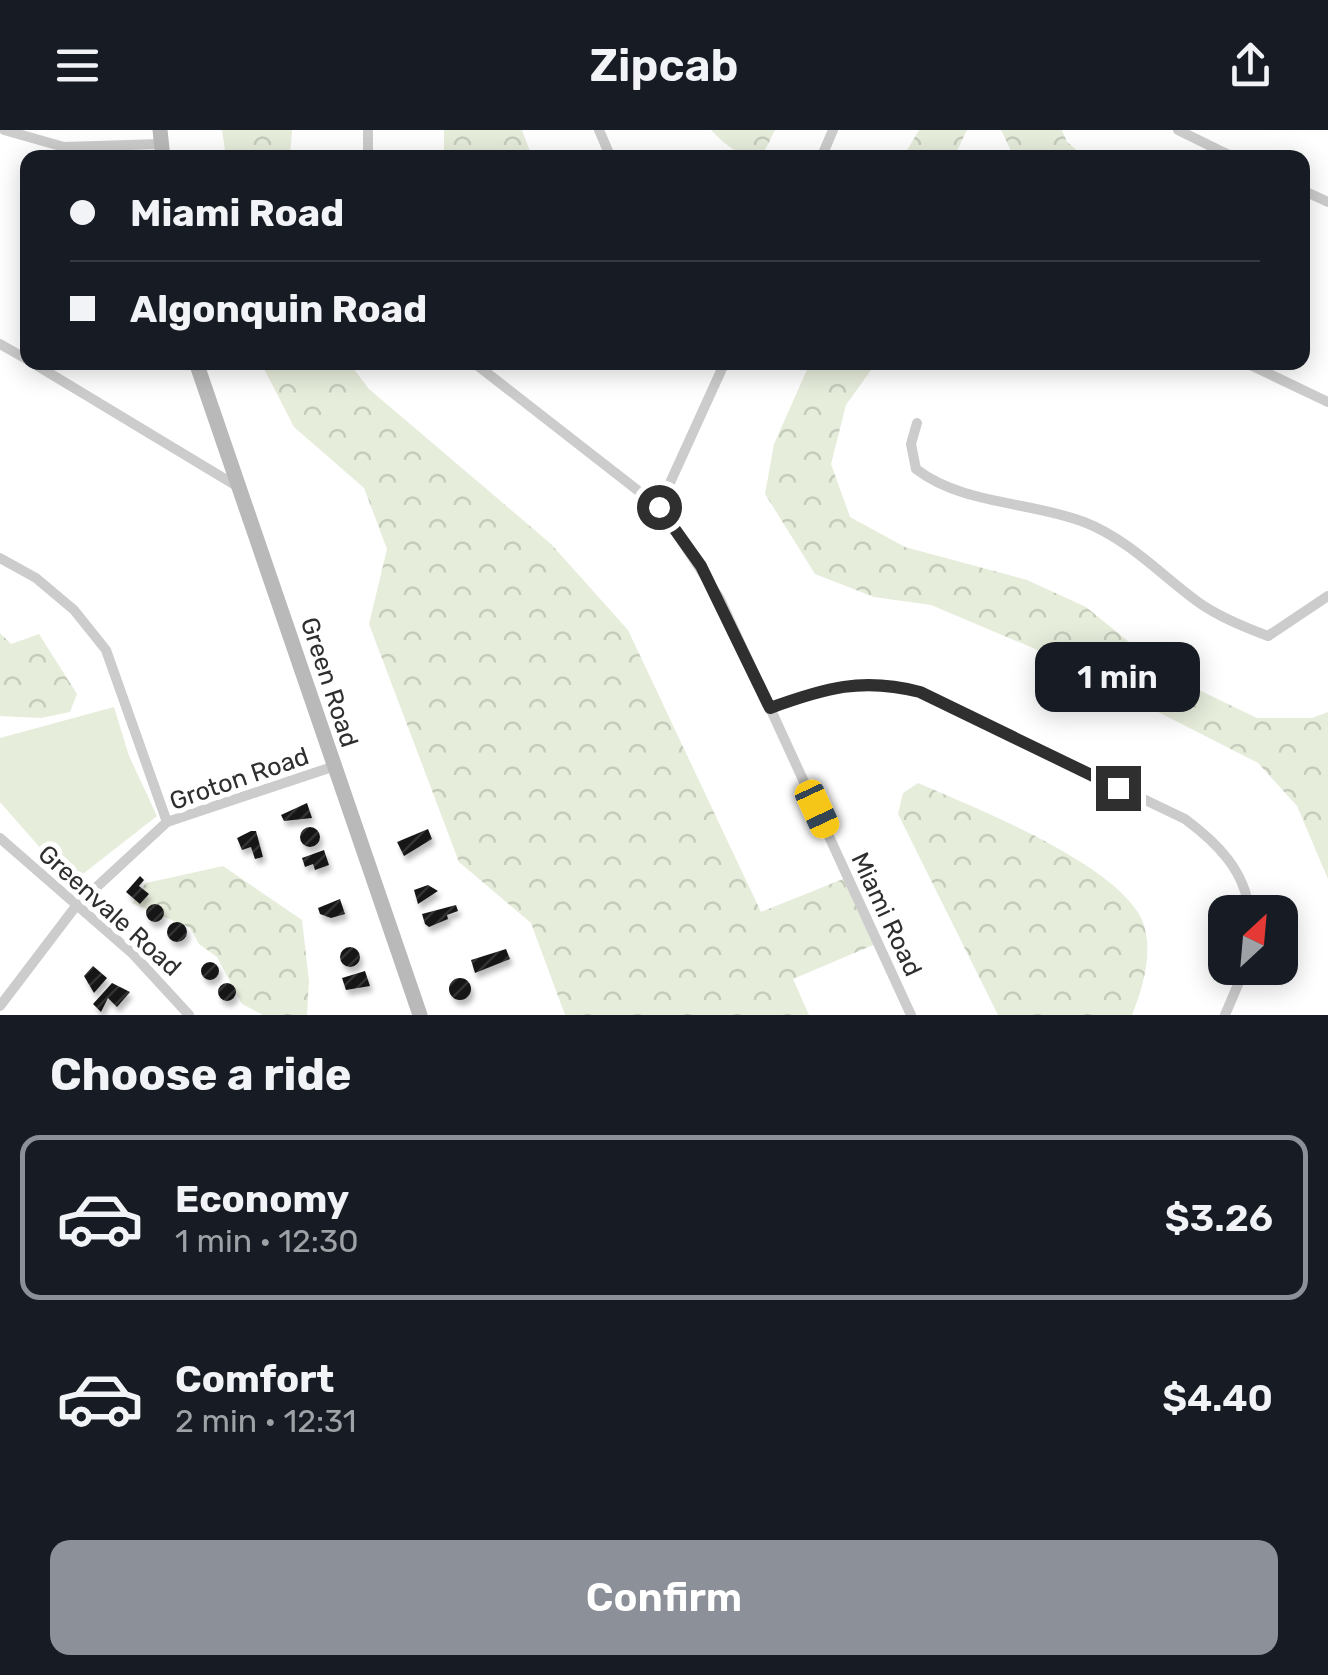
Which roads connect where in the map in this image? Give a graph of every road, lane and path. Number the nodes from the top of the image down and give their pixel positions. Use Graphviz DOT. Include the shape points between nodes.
graph roads {
  1 [pos="4,130"];
  2 [pos="1178,130"];
  3 [pos="162,144"];
  4 [pos="1219,150"];
  5 [pos="42,370"];
  6 [pos="199,370"];
  7 [pos="483,370"];
  8 [pos="721,370"];
  9 [pos="1261,370"];
  10 [pos="1328,402"];
  11 [pos="918,423"];
  12 [pos="240,488"];
  13 [pos="659,507"];
  14 [pos="0,558"];
  15 [pos="1328,596"];
  16 [pos="770,708"];
  17 [pos="332,767"];
  18 [pos="167,822"];
  19 [pos="0,838"];
  20 [pos="1244,895"];
  21 [pos="76,906"];
  22 [pos="1238,985"];
  23 [pos="0,1006"];
  24 [pos="189,1015"];
  25 [pos="420,1015"];
  26 [pos="911,1015"];
  27 [pos="1225,1015"];
  1 -- 3 [label="street" via="64,147"];
  2 -- 4 [label="street"];
  5 -- 12 [label="street"];
  6 -- 12 [label="main road, Green Road"];
  7 -- 13 [label="street, Miami Road"];
  8 -- 13 [label="street"];
  9 -- 10 [label="street"];
  11 -- 15 [label="street" via="911,444 916,469 940,487 1088,524 1238,625 1268,636"];
  12 -- 17 [label="main road, Green Road"];
  13 -- 16 [label="street, Miami Road" via="701,566"];
  14 -- 18 [label="street" via="74,610 106,650"];
  16 -- 20 [label="street" via="831,686 920,692 1185,820 1213,840 1237,871"];
  16 -- 26 [label="street, Miami Road"];
  17 -- 18 [label="street, Groton Road"];
  17 -- 25 [label="main road, Green Road"];
  18 -- 21 [label="street, Groton Road"];
  19 -- 21 [label="street, Greenvale Road"];
  21 -- 23 [label="street, Groton Road"];
  21 -- 24 [label="street, Greenvale Road" via="133,954"];
  22 -- 27 [label="street"];
}
